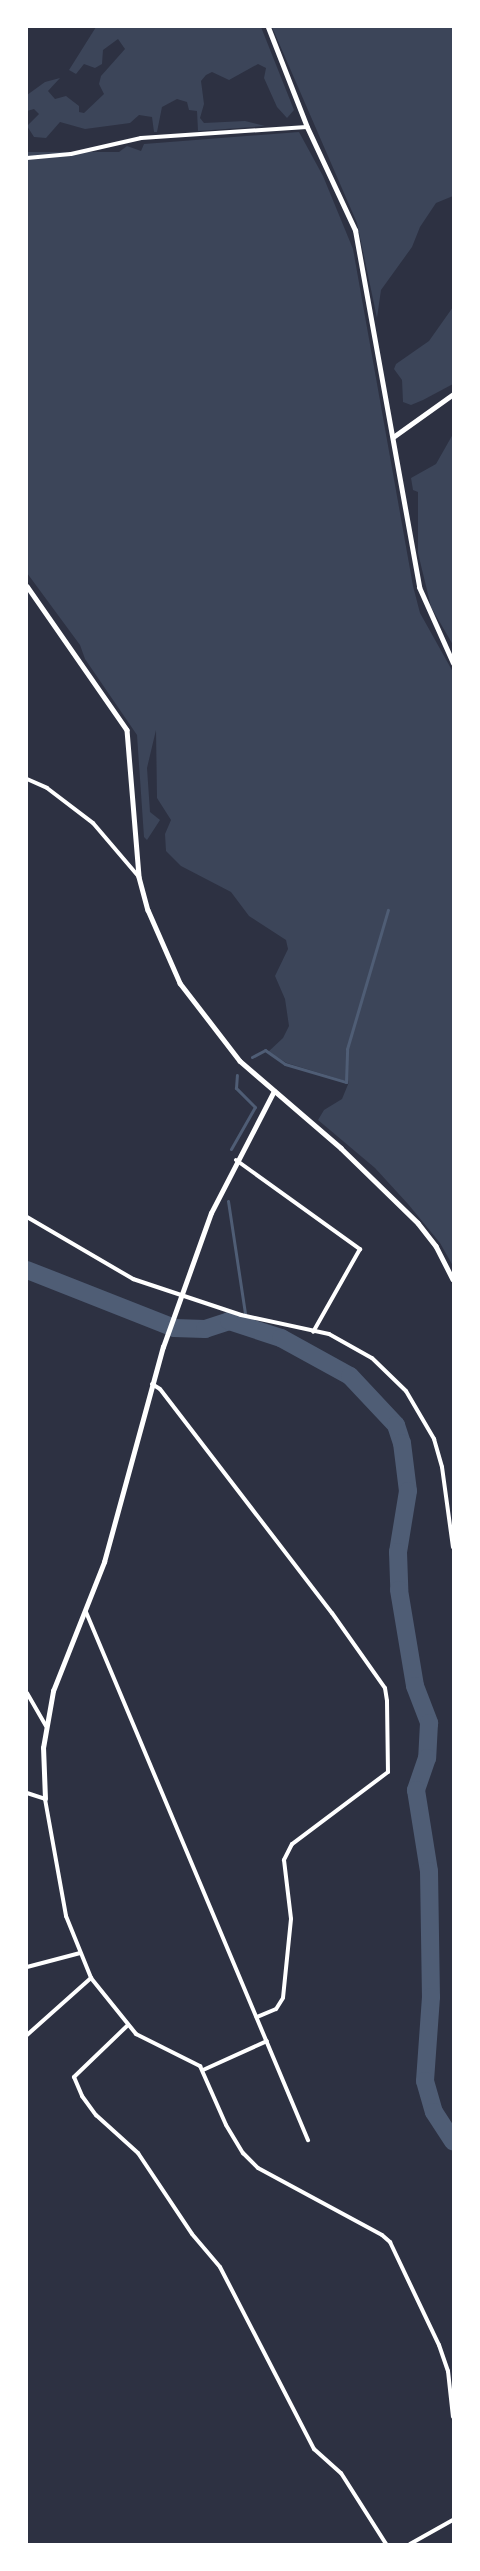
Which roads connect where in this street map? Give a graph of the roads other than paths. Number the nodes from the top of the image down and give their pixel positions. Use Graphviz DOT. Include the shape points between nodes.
graph roads {
  1 [pos="268,27"];
  2 [pos="307,127"];
  3 [pos="27,158"];
  4 [pos="453,394"];
  5 [pos="393,437"];
  6 [pos="27,586"];
  7 [pos="453,663"];
  8 [pos="27,779"];
  9 [pos="139,877"];
  10 [pos="274,1091"];
  11 [pos="236,1160"];
  12 [pos="27,1217"];
  13 [pos="453,1279"];
  14 [pos="181,1295"];
  15 [pos="313,1332"];
  16 [pos="152,1384"];
  17 [pos="453,1547"];
  18 [pos="86,1612"];
  19 [pos="27,1693"];
  20 [pos="46,1726"];
  21 [pos="27,1793"];
  22 [pos="45,1799"];
  23 [pos="80,1953"];
  24 [pos="27,1967"];
  25 [pos="91,1978"];
  26 [pos="257,2017"];
  27 [pos="128,2025"];
  28 [pos="27,2035"];
  29 [pos="267,2041"];
  30 [pos="203,2070"];
  31 [pos="308,2140"];
  32 [pos="453,2417"];
  33 [pos="453,2520"];
  34 [pos="386,2544"];
  35 [pos="410,2544"];
  1 -- 2 [label="main road"];
  2 -- 3 [label="street" via="141,138 71,154"];
  2 -- 5 [label="main road" via="355,230"];
  4 -- 5 [label="main road"];
  5 -- 7 [label="main road" via="419,587"];
  6 -- 9 [label="street" via="126,730"];
  8 -- 9 [label="street" via="47,788 93,823"];
  9 -- 10 [label="street" via="158,936 180,983 218,1038"];
  10 -- 11 [label="street"];
  10 -- 13 [label="street" via="341,1148 418,1223 436,1246"];
  11 -- 14 [label="street"];
  11 -- 15 [label="street" via="360,1250"];
  12 -- 14 [label="street" via="125,1276"];
  14 -- 15 [label="street" via="241,1315"];
  14 -- 16 [label="street"];
  15 -- 17 [label="street" via="329,1334 372,1358 391,1374 424,1417 442,1467"];
  16 -- 18 [label="street"];
  16 -- 26 [label="street" via="160,1389 332,1613 385,1688 388,1772 292,1844 284,1860 291,1918 284,1998 276,2009"];
  18 -- 20 [label="street" via="53,1692"];
  18 -- 26 [label="street"];
  19 -- 20 [label="street"];
  20 -- 22 [label="street"];
  21 -- 22 [label="street"];
  22 -- 23 [label="street" via="66,1916"];
  23 -- 24 [label="street"];
  23 -- 25 [label="street"];
  25 -- 27 [label="street"];
  25 -- 28 [label="street"];
  26 -- 29 [label="street"];
  27 -- 30 [label="street" via="136,2034"];
  27 -- 34 [label="street" via="74,2077 82,2096 96,2115 138,2152 192,2234 220,2267 314,2449 341,2473"];
  29 -- 30 [label="street"];
  29 -- 31 [label="street"];
  30 -- 32 [label="street" via="232,2134 258,2168 390,2242 439,2345"];
  33 -- 35 [label="street"];
}
